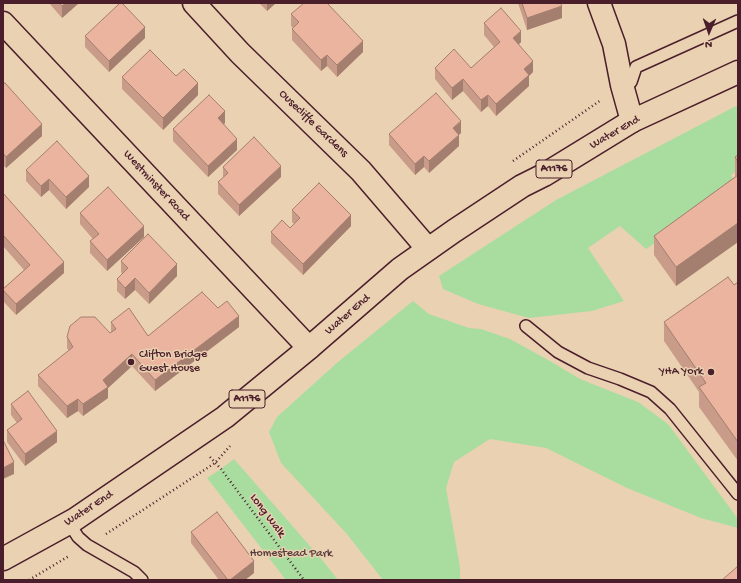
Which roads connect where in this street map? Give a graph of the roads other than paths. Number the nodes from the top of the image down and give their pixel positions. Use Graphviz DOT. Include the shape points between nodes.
graph roads {
  1 [pos="194,3"];
  2 [pos="599,3"];
  3 [pos="738,21"];
  4 [pos="3,23"];
  5 [pos="738,72"];
  6 [pos="622,85"];
  7 [pos="632,121"];
  8 [pos="428,249"];
  9 [pos="526,326"];
  10 [pos="309,348"];
  11 [pos="738,494"];
  12 [pos="69,523"];
  13 [pos="3,559"];
  14 [pos="142,580"];
  1 -- 8 [label="street, Ousecliffe Gardens" via="240,53 361,171"];
  2 -- 6 [label="street" via="614,44"];
  3 -- 6 [label="lane" via="636,67 631,82"];
  4 -- 10 [label="street, Westminster Road"];
  5 -- 7 [label="street, Water End / A1176"];
  6 -- 7 [label="street"];
  7 -- 8 [label="street, Water End / A1176" via="522,186"];
  8 -- 10 [label="street, Water End / A1176"];
  9 -- 11 [label="lane" via="558,352 588,368 651,392 670,408"];
  10 -- 12 [label="street, Water End / A1176" via="225,416"];
  12 -- 13 [label="street, Water End / A1176"];
  12 -- 14 [label="lane" via="87,545 134,572"];
}
